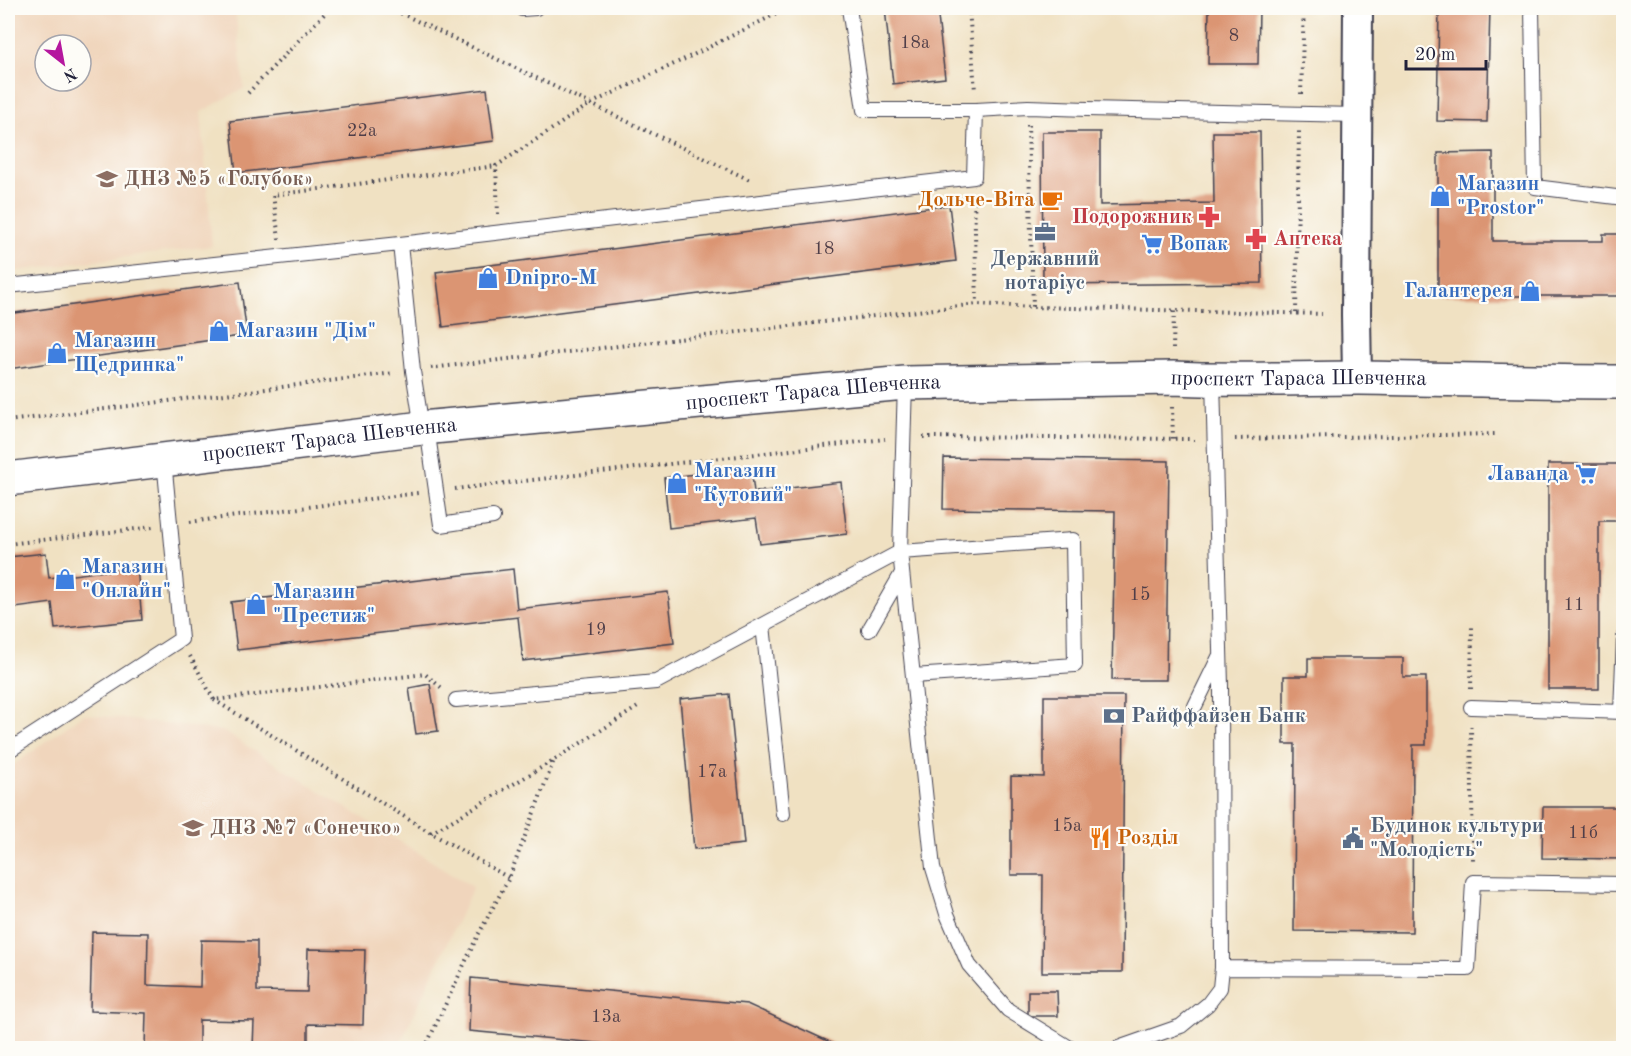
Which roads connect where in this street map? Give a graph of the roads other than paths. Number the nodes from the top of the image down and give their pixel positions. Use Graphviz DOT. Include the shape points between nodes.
graph roads {
  1 [pos="849,8"];
  2 [pos="1358,8"];
  3 [pos="1532,8"];
  4 [pos="976,110"];
  5 [pos="1357,115"];
  6 [pos="1623,198"];
  7 [pos="400,244"];
  8 [pos="8,286"];
  9 [pos="1357,378"];
  10 [pos="1213,380"];
  11 [pos="1623,382"];
  12 [pos="905,384"];
  13 [pos="424,428"];
  14 [pos="164,460"];
  15 [pos="8,479"];
  16 [pos="493,517"];
  17 [pos="900,552"];
  18 [pos="902,573"];
  19 [pos="763,625"];
  20 [pos="869,630"];
  21 [pos="1623,636"];
  22 [pos="1220,655"];
  23 [pos="913,676"];
  24 [pos="456,700"];
  25 [pos="1195,706"];
  26 [pos="1471,707"];
  27 [pos="1622,712"];
  28 [pos="8,751"];
  29 [pos="783,814"];
  30 [pos="1623,884"];
  31 [pos="1222,968"];
  32 [pos="1070,1048"];
  33 [pos="1118,1048"];
  1 -- 4 [label="lane" via="864,110"];
  2 -- 5 [label="street"];
  3 -- 6 [label="lane" via="1535,188"];
  4 -- 5 [label="lane" via="1028,107"];
  4 -- 7 [label="lane" via="974,177"];
  5 -- 9 [label="street"];
  7 -- 8 [label="lane"];
  7 -- 13 [label="lane" via="413,370"];
  9 -- 10 [label="street, проспект Тараса Шевченка"];
  9 -- 11 [label="street, проспект Тараса Шевченка"];
  10 -- 12 [label="street, проспект Тараса Шевченка"];
  10 -- 22 [label="lane"];
  12 -- 13 [label="street, проспект Тараса Шевченка"];
  12 -- 17 [label="lane"];
  13 -- 14 [label="street, проспект Тараса Шевченка"];
  13 -- 16 [label="lane" via="441,525"];
  14 -- 15 [label="street, проспект Тараса Шевченка"];
  14 -- 28 [label="lane" via="181,639"];
  17 -- 18 [label="lane"];
  17 -- 19 [label="lane"];
  17 -- 23 [label="lane" via="1073,540 1075,665"];
  18 -- 20 [label="lane"];
  18 -- 23 [label="lane"];
  19 -- 24 [label="lane" via="656,682"];
  19 -- 29 [label="lane"];
  21 -- 27 [label="lane"];
  22 -- 25 [label="lane"];
  22 -- 31 [label="lane"];
  23 -- 32 [label="lane" via="933,868 947,914 969,965 1008,1010"];
  26 -- 27 [label="lane"];
  30 -- 31 [label="lane" via="1473,882 1468,969"];
  31 -- 33 [label="lane" via="1220,988 1208,1004 1181,1026"];
}
